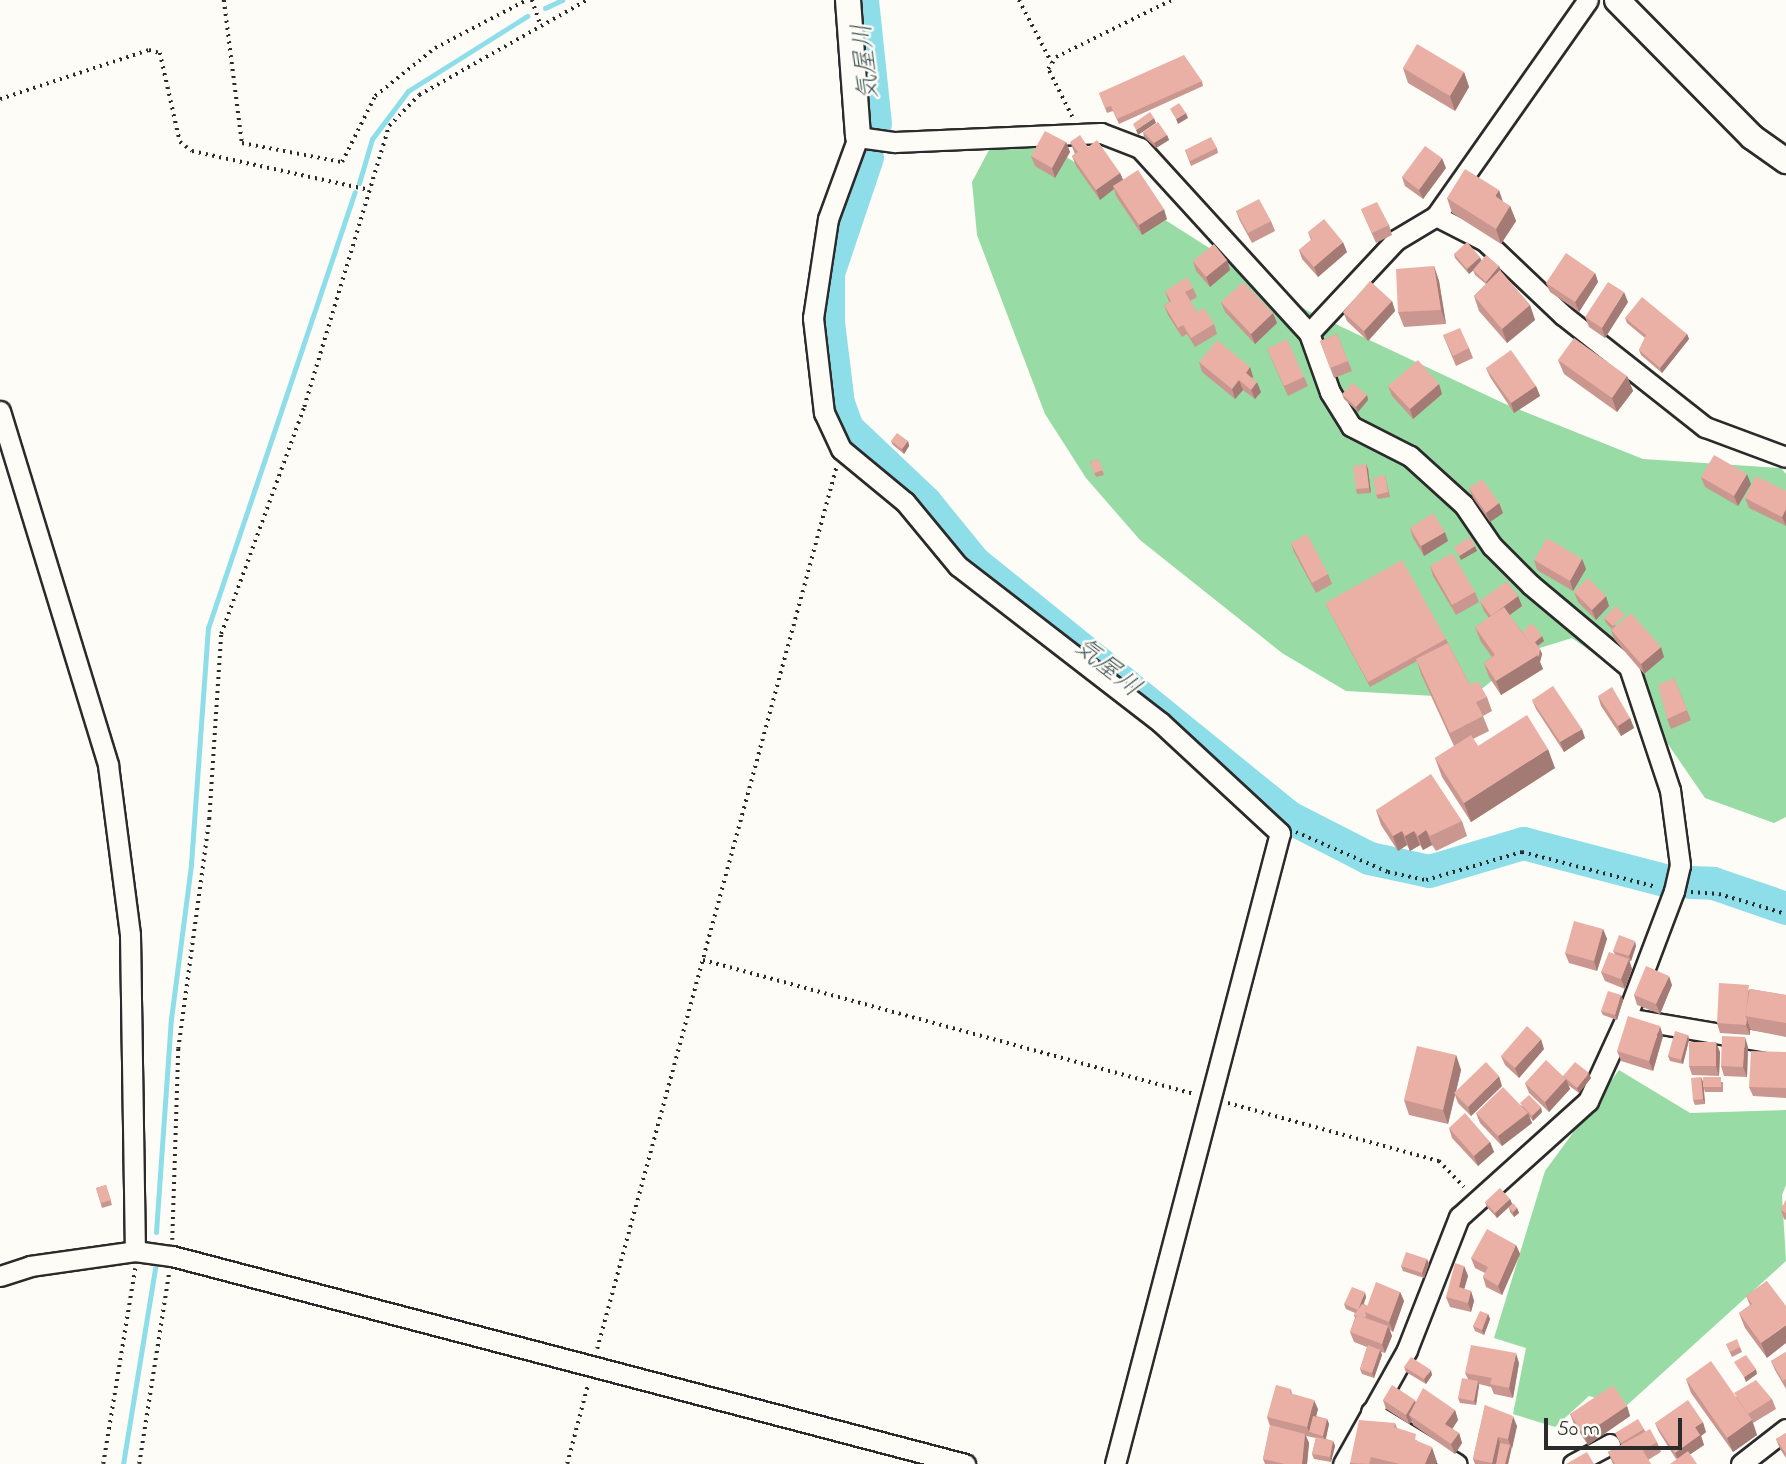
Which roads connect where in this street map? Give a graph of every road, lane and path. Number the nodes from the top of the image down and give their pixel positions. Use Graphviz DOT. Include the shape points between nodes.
graph roads {
  1 [pos="223,0"];
  2 [pos="529,0"];
  3 [pos="587,0"];
  4 [pos="848,0"];
  5 [pos="1019,0"];
  6 [pos="1172,0"];
  7 [pos="1588,0"];
  8 [pos="1617,0"];
  9 [pos="540,23"];
  10 [pos="1052,63"];
  11 [pos="0,99"];
  12 [pos="1080,133"];
  13 [pos="858,137"];
  14 [pos="1786,161"];
  15 [pos="369,190"];
  16 [pos="1436,216"];
  17 [pos="1309,333"];
  18 [pos="0,411"];
  19 [pos="841,449"];
  20 [pos="1786,457"];
  21 [pos="1280,833"];
  22 [pos="1674,891"];
  23 [pos="1786,914"];
  24 [pos="703,960"];
  25 [pos="1626,1018"];
  26 [pos="1786,1045"];
  27 [pos="1208,1098"];
  28 [pos="1477,1202"];
  29 [pos="135,1251"];
  30 [pos="172,1256"];
  31 [pos="0,1276"];
  32 [pos="592,1367"];
  33 [pos="1371,1412"];
  34 [pos="1786,1429"];
  35 [pos="1610,1444"];
  36 [pos="1746,1463"];
  37 [pos="103,1464"];
  38 [pos="139,1464"];
  39 [pos="567,1464"];
  40 [pos="965,1464"];
  41 [pos="1115,1464"];
  42 [pos="1343,1464"];
  43 [pos="1457,1464"];
  44 [pos="1573,1464"];
  1 -- 2 [label="path" via="242,143 342,162 375,96 435,48"];
  2 -- 9 [label="path"];
  3 -- 9 [label="path"];
  4 -- 13 [label="street"];
  5 -- 10 [label="path"];
  6 -- 10 [label="path"];
  7 -- 16 [label="street"];
  8 -- 14 [label="street" via="1752,137"];
  9 -- 15 [label="path" via="419,94 389,126"];
  10 -- 12 [label="path" via="1048,69"];
  11 -- 15 [label="path" via="149,50 160,53 180,142 192,151"];
  12 -- 13 [label="street" via="895,142"];
  12 -- 17 [label="street" via="1101,133 1140,148"];
  13 -- 19 [label="street" via="828,219 813,318 824,414"];
  15 -- 30 [label="path" via="304,407 221,634 209,818 178,1049"];
  16 -- 17 [label="street" via="1396,240"];
  16 -- 20 [label="street" via="1485,241 1563,315 1704,427"];
  17 -- 22 [label="street" via="1330,392 1351,426 1410,456 1464,505 1492,546 1531,585 1629,667 1670,790 1680,864"];
  18 -- 29 [label="street" via="108,765 130,935"];
  19 -- 21 [label="street" via="905,502 958,566 1160,722"];
  19 -- 24 [label="path"];
  21 -- 22 [label="path" via="1297,832 1388,873 1426,880 1522,852"];
  21 -- 27 [label="street"];
  22 -- 23 [label="path" via="1719,894"];
  22 -- 25 [label="street"];
  24 -- 27 [label="path"];
  24 -- 32 [label="path"];
  25 -- 26 [label="street"];
  25 -- 28 [label="street" via="1588,1101"];
  27 -- 28 [label="path" via="1439,1161"];
  27 -- 41 [label="street"];
  28 -- 33 [label="street" via="1459,1217 1407,1350"];
  29 -- 30 [label="street"];
  29 -- 31 [label="street" via="30,1266"];
  29 -- 37 [label="path" via="134,1286"];
  30 -- 32 [label="street"];
  30 -- 38 [label="path"];
  32 -- 39 [label="path"];
  32 -- 40 [label="street"];
  33 -- 42 [label="street"];
  33 -- 43 [label="street"];
  34 -- 36 [label="street"];
  35 -- 44 [label="street"];
}
